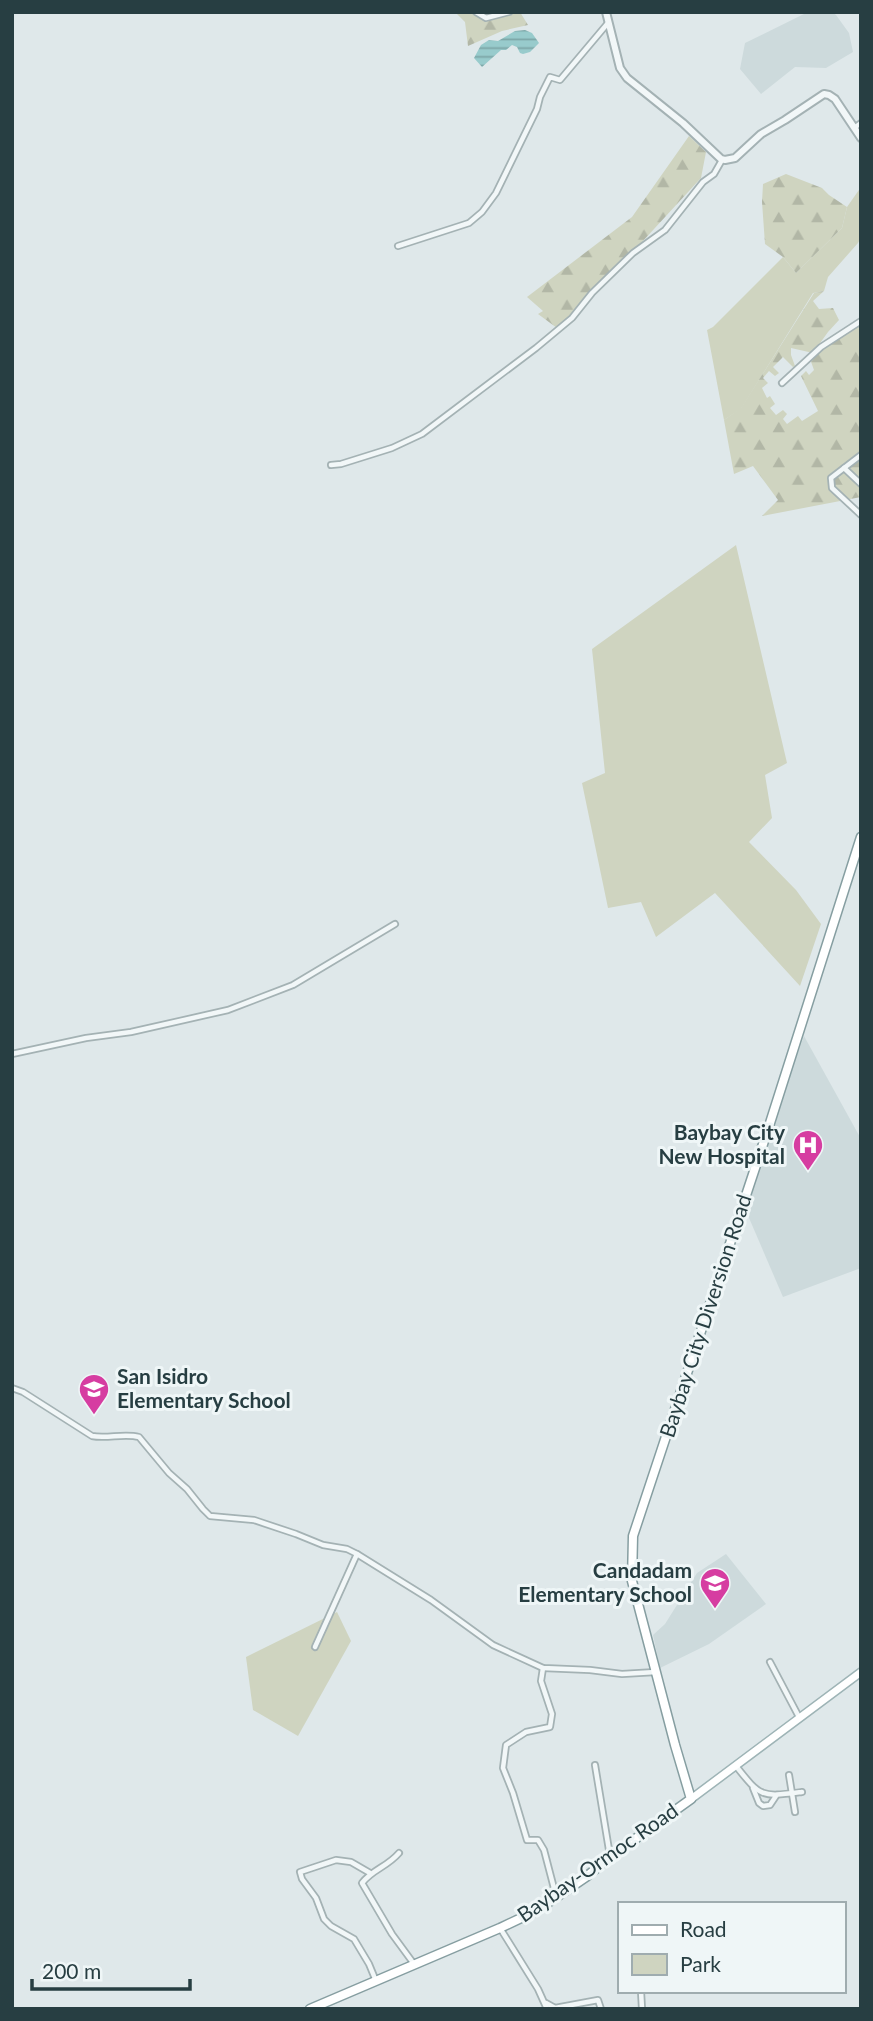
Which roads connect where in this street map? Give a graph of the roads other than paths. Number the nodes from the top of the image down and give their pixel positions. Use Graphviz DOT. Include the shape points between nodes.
graph roads {
  1 [pos="476,12"];
  2 [pos="509,12"];
  3 [pos="606,12"];
  4 [pos="609,23"];
  5 [pos="861,123"];
  6 [pos="854,128"];
  7 [pos="861,138"];
  8 [pos="722,160"];
  9 [pos="398,246"];
  10 [pos="861,321"];
  11 [pos="782,383"];
  12 [pos="861,455"];
  13 [pos="331,465"];
  14 [pos="844,468"];
  15 [pos="861,484"];
  16 [pos="861,515"];
  17 [pos="861,836"];
  18 [pos="395,924"];
  19 [pos="12,1054"];
  20 [pos="12,1388"];
  21 [pos="357,1554"];
  22 [pos="315,1647"];
  23 [pos="770,1661"];
  24 [pos="543,1668"];
  25 [pos="656,1672"];
  26 [pos="861,1672"];
  27 [pos="799,1718"];
  28 [pos="596,1765"];
  29 [pos="736,1766"];
  30 [pos="789,1775"];
  31 [pos="753,1787"];
  32 [pos="802,1792"];
  33 [pos="792,1793"];
  34 [pos="776,1796"];
  35 [pos="691,1799"];
  36 [pos="795,1812"];
  37 [pos="399,1853"];
  38 [pos="610,1857"];
  39 [pos="370,1873"];
  40 [pos="556,1897"];
  41 [pos="500,1928"];
  42 [pos="414,1964"];
  43 [pos="376,1981"];
  44 [pos="545,2002"];
  45 [pos="310,2009"];
  46 [pos="547,2009"];
  47 [pos="601,2009"];
  1 -- 2 [label="street" via="486,18"];
  3 -- 4 [label="street"];
  4 -- 8 [label="street" via="620,68 627,78"];
  4 -- 9 [label="street" via="559,80 550,77 496,193 482,212 469,223"];
  5 -- 6 [label="street"];
  6 -- 7 [label="street"];
  6 -- 8 [label="street" via="835,99 824,94 761,134 735,158"];
  8 -- 13 [label="street" via="665,230 633,253 572,318 536,348 422,434 392,448"];
  10 -- 11 [label="street" via="821,347"];
  12 -- 14 [label="street"];
  14 -- 15 [label="street"];
  14 -- 16 [label="street" via="831,478 832,488"];
  17 -- 25 [label="highway, Baybay City Diversion Road" via="633,1536 632,1581"];
  18 -- 19 [label="street" via="293,985 228,1010"];
  20 -- 21 [label="street" via="92,1436 139,1437 210,1516 254,1520"];
  21 -- 22 [label="street"];
  21 -- 24 [label="street" via="493,1645"];
  23 -- 27 [label="street"];
  24 -- 25 [label="street"];
  24 -- 40 [label="street" via="541,1681 552,1714 550,1727 526,1732 506,1745 503,1768 527,1840 538,1840 544,1850"];
  25 -- 35 [label="highway, Baybay City Diversion Road"];
  26 -- 27 [label="main road, Baybay-Ormoc Road"];
  27 -- 29 [label="main road, Baybay-Ormoc Road"];
  28 -- 38 [label="street"];
  29 -- 31 [label="street"];
  29 -- 35 [label="main road, Baybay-Ormoc Road"];
  30 -- 33 [label="street"];
  31 -- 34 [label="street"];
  31 -- 34 [label="street" via="763,1806"];
  32 -- 33 [label="street"];
  33 -- 34 [label="street"];
  33 -- 36 [label="street"];
  35 -- 38 [label="highway, Baybay-Ormoc Road"];
  37 -- 39 [label="street"];
  38 -- 40 [label="highway, Baybay-Ormoc Road"];
  39 -- 42 [label="street" via="362,1883"];
  39 -- 43 [label="street" via="336,1860 300,1872 324,1919 354,1939"];
  40 -- 41 [label="highway, Baybay-Ormoc Road"];
  41 -- 42 [label="highway, Baybay-Ormoc Road"];
  41 -- 44 [label="street"];
  42 -- 43 [label="highway, Baybay-Ormoc Road"];
  43 -- 45 [label="highway, Baybay-Ormoc Road"];
  44 -- 46 [label="street"];
  44 -- 47 [label="street" via="555,2008 598,2000"];
}
